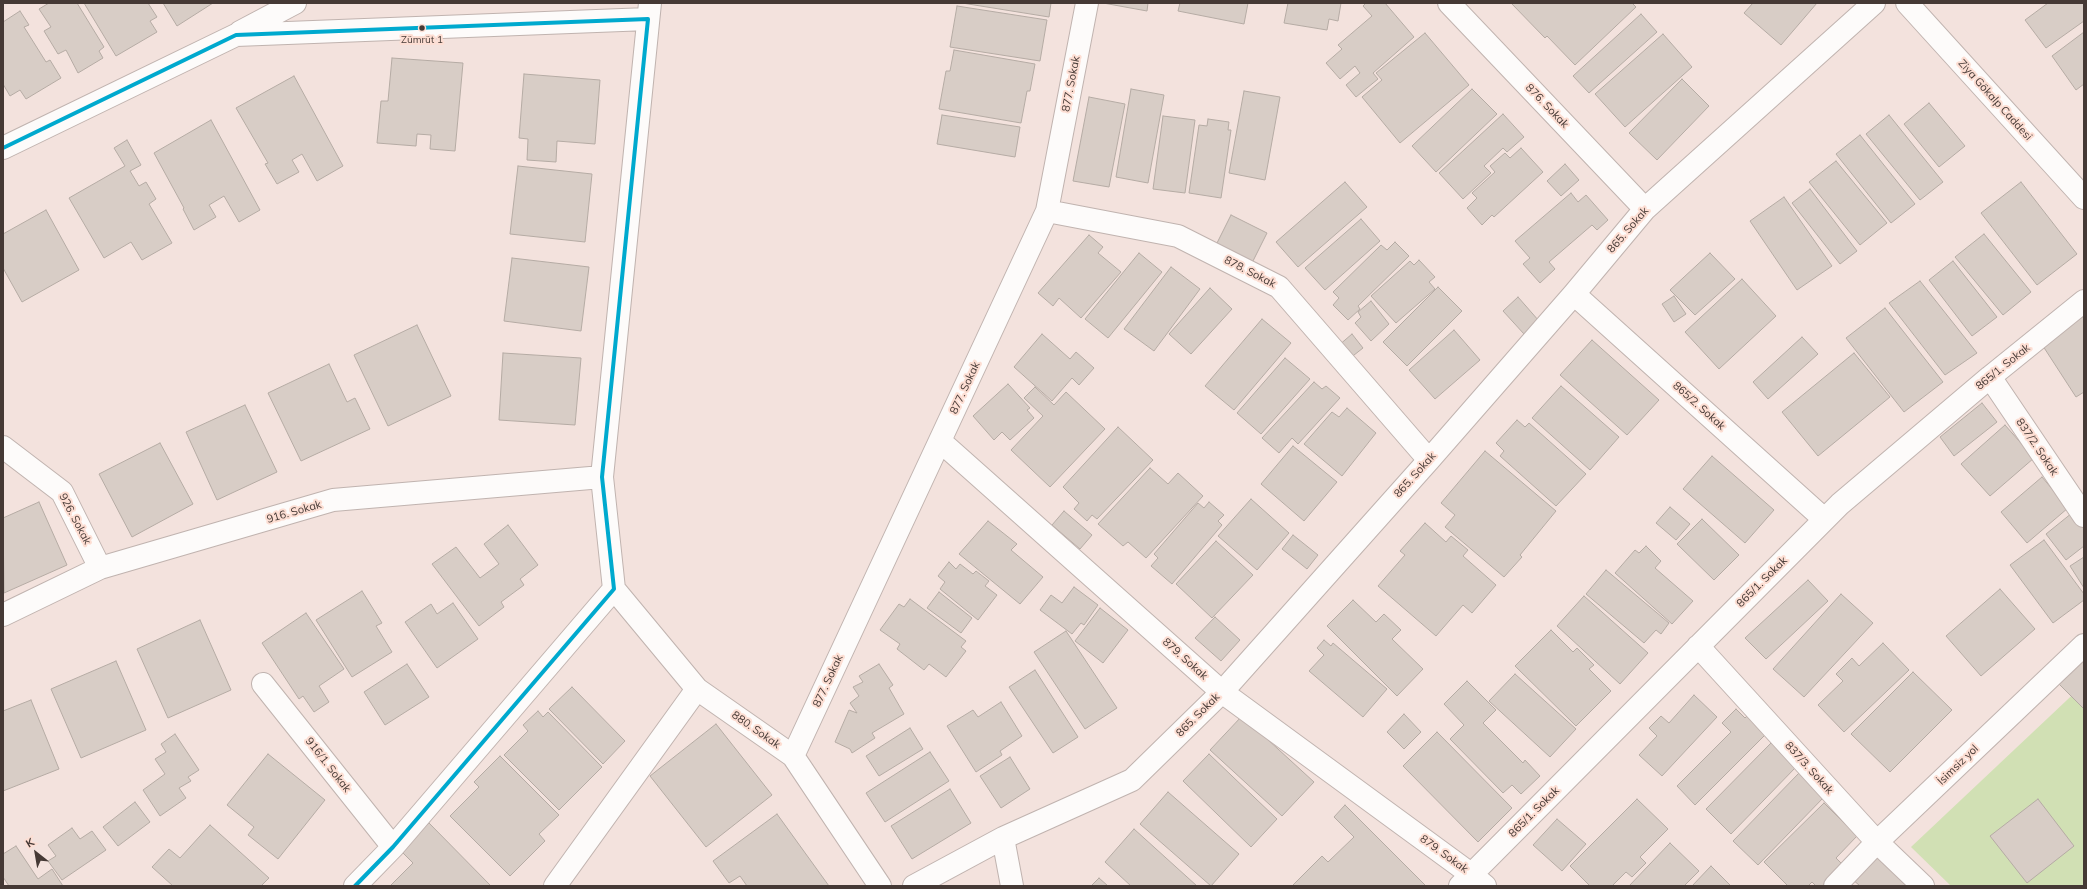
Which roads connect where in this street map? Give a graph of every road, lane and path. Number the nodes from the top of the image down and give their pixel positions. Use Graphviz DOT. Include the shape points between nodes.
graph roads {
  1 [pos="295,3"];
  2 [pos="1087,3"];
  3 [pos="1449,3"];
  4 [pos="1874,3"];
  5 [pos="1907,3"];
  6 [pos="649,11"];
  7 [pos="236,35"];
  8 [pos="3,148"];
  9 [pos="2084,198"];
  10 [pos="1645,209"];
  11 [pos="1047,211"];
  12 [pos="1574,294"];
  13 [pos="2084,302"];
  14 [pos="1990,377"];
  15 [pos="940,441"];
  16 [pos="3,447"];
  17 [pos="1429,460"];
  18 [pos="602,477"];
  19 [pos="2084,516"];
  20 [pos="1824,519"];
  21 [pos="100,568"];
  22 [pos="614,589"];
  23 [pos="3,615"];
  24 [pos="2084,645"];
  25 [pos="1698,646"];
  26 [pos="263,684"];
  27 [pos="697,689"];
  28 [pos="1222,692"];
  29 [pos="793,756"];
  30 [pos="1003,838"];
  31 [pos="1877,842"];
  32 [pos="393,847"];
  33 [pos="1472,882"];
  34 [pos="355,886"];
  35 [pos="555,886"];
  36 [pos="880,886"];
  37 [pos="914,886"];
  38 [pos="1012,886"];
  39 [pos="1834,886"];
  40 [pos="1923,886"];
  1 -- 7 [label="street"];
  2 -- 11 [label="street, 877. Sokak"];
  3 -- 10 [label="street, 876. Sokak"];
  4 -- 10 [label="street, 865. Sokak"];
  5 -- 9 [label="street, Ziya Gökalp Caddesi"];
  6 -- 7 [label="street"];
  6 -- 18 [label="street"];
  7 -- 8 [label="street"];
  10 -- 12 [label="street, 865. Sokak"];
  11 -- 15 [label="street, 877. Sokak"];
  11 -- 17 [label="street, 878. Sokak" via="1178,236 1279,288"];
  12 -- 17 [label="street, 865. Sokak"];
  12 -- 20 [label="street, 865/2. Sokak"];
  13 -- 14 [label="street, 865/1. Sokak"];
  14 -- 19 [label="street, 837/2. Sokak"];
  14 -- 20 [label="street, 865/1. Sokak"];
  15 -- 28 [label="street, 879. Sokak"];
  15 -- 29 [label="street, 877. Sokak"];
  16 -- 21 [label="street, 926. Sokak" via="62,492"];
  17 -- 28 [label="street, 865. Sokak"];
  18 -- 21 [label="street, 916. Sokak" via="333,500"];
  18 -- 22 [label="street"];
  20 -- 25 [label="street, 865/1. Sokak"];
  21 -- 23 [label="street, 916. Sokak"];
  22 -- 27 [label="street, 880. Sokak"];
  22 -- 32 [label="street"];
  24 -- 31 [label="street, İsimsiz yol"];
  25 -- 31 [label="street, 837/3. Sokak"];
  25 -- 33 [label="street, 865/1. Sokak"];
  26 -- 32 [label="street, 916/1. Sokak"];
  27 -- 29 [label="street, 880. Sokak"];
  27 -- 35 [label="street"];
  28 -- 30 [label="street, 865. Sokak" via="1132,780"];
  28 -- 33 [label="street, 879. Sokak"];
  29 -- 36 [label="street, 880. Sokak"];
  30 -- 37 [label="street, 865. Sokak"];
  30 -- 38 [label="street"];
  31 -- 39 [label="street, İsimsiz yol"];
  31 -- 40 [label="street, 837/3. Sokak"];
  32 -- 34 [label="street"];
}
